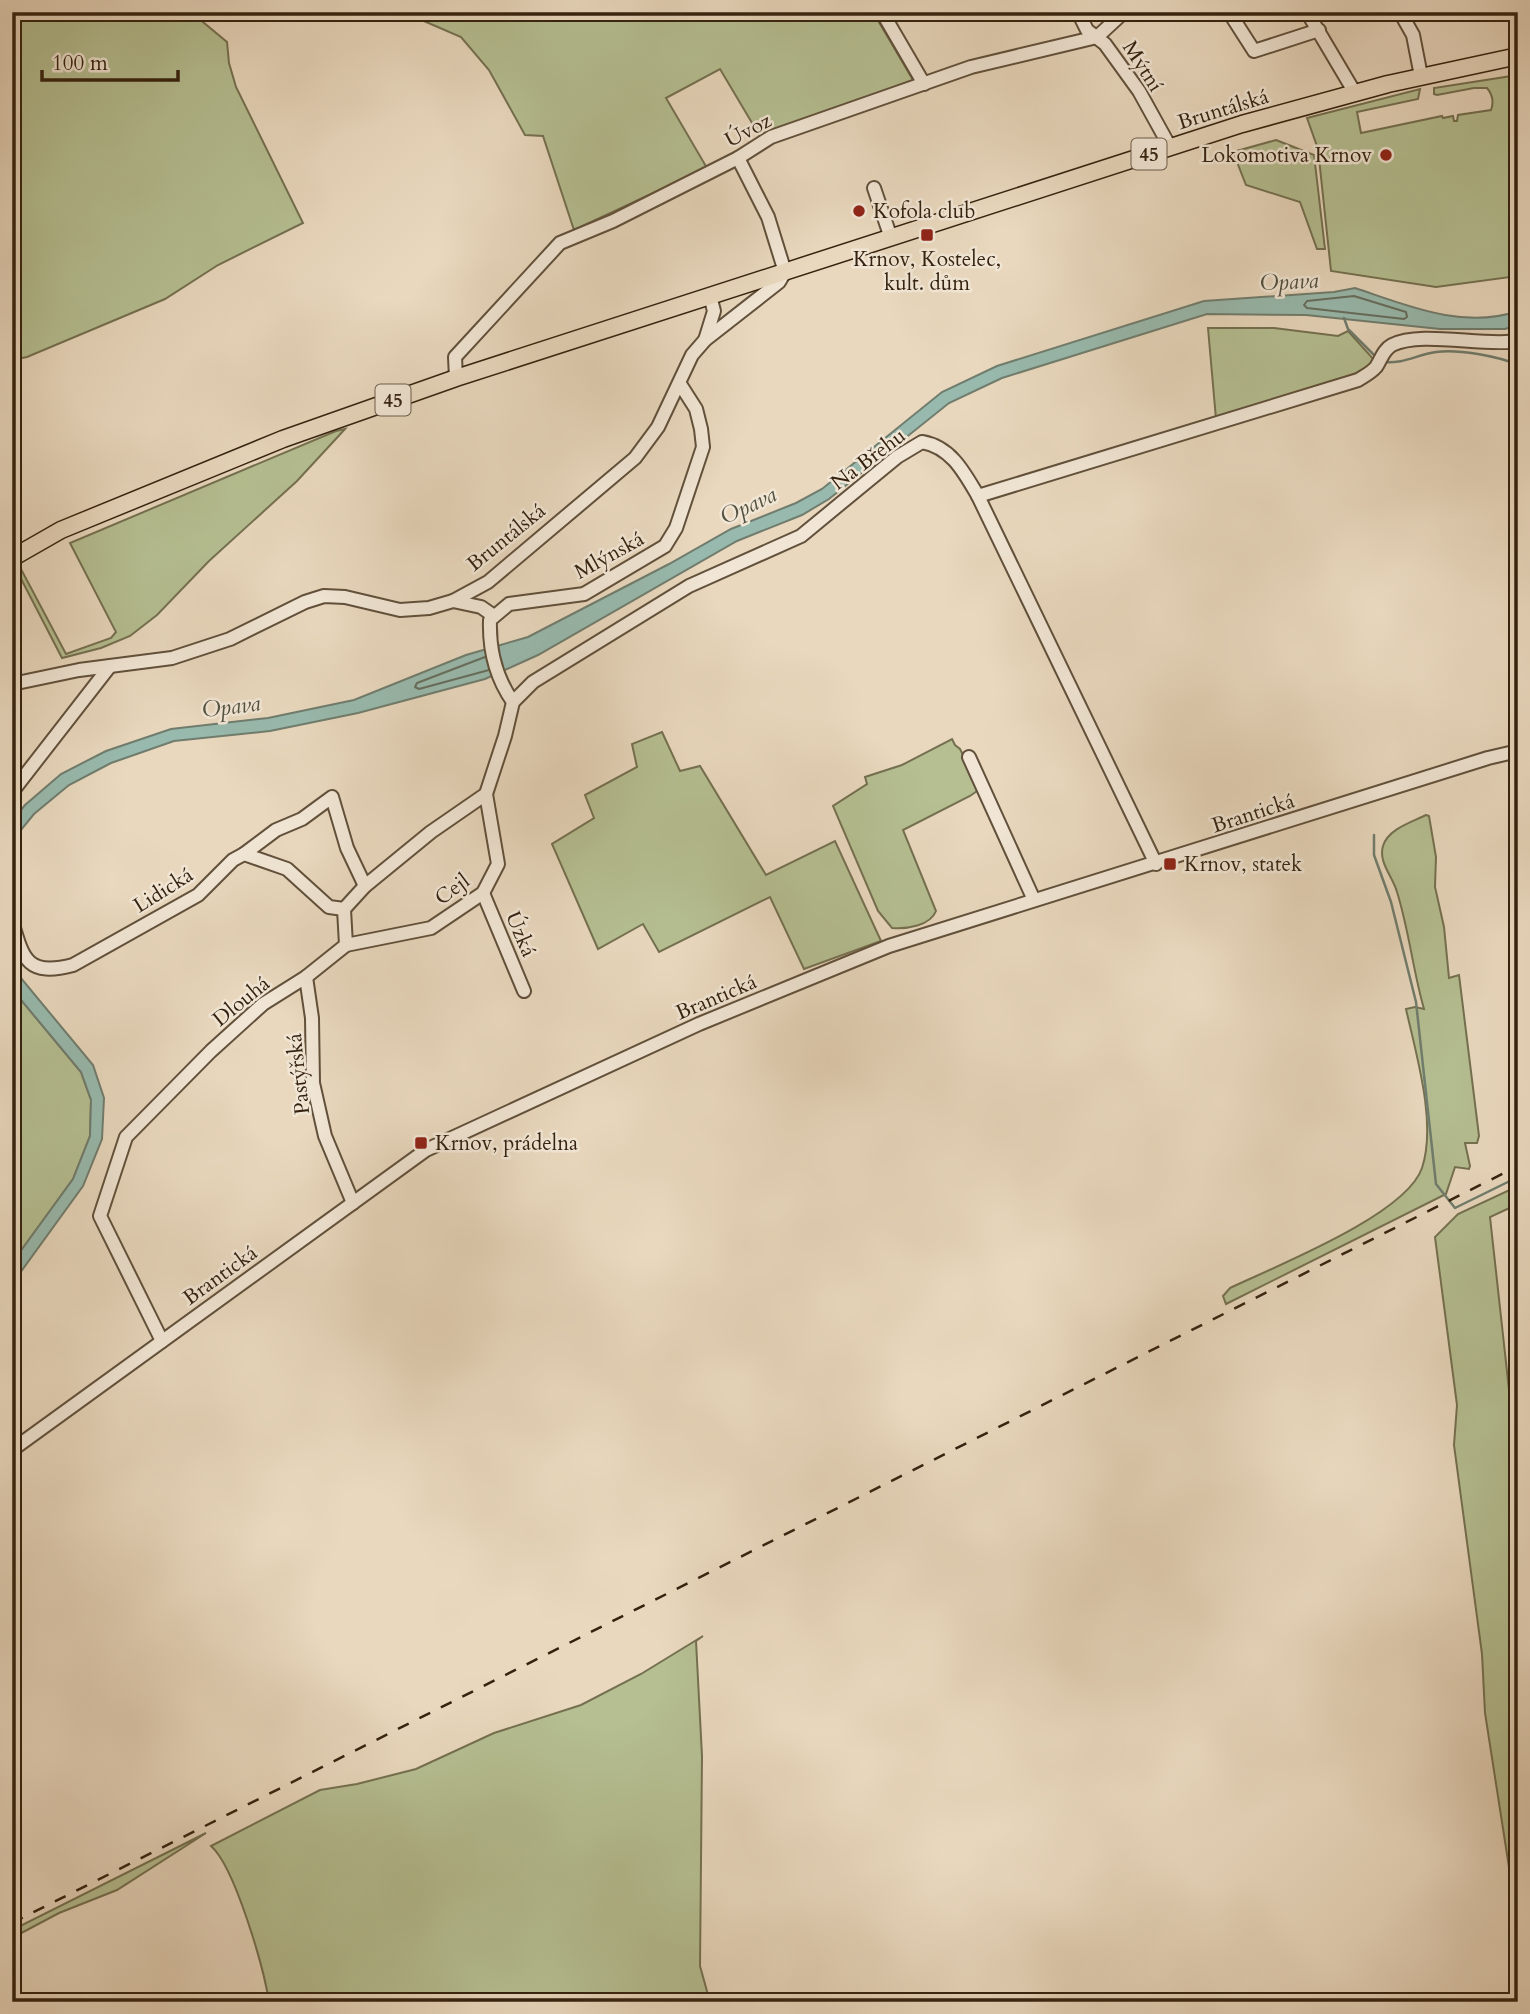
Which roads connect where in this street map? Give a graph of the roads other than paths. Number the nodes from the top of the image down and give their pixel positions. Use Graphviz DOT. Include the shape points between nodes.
graph roads {
  1 [pos="882,12"];
  2 [pos="1078,12"];
  3 [pos="1124,12"];
  4 [pos="1229,12"];
  5 [pos="1307,12"];
  6 [pos="1400,12"];
  7 [pos="1319,30"];
  8 [pos="1097,37"];
  9 [pos="1518,57"];
  10 [pos="1421,76"];
  11 [pos="924,84"];
  12 [pos="1355,93"];
  13 [pos="1170,147"];
  14 [pos="738,158"];
  15 [pos="874,188"];
  16 [pos="891,238"];
  17 [pos="785,272"];
  18 [pos="710,296"];
  19 [pos="705,340"];
  20 [pos="1518,341"];
  21 [pos="456,379"];
  22 [pos="680,384"];
  23 [pos="978,496"];
  24 [pos="12,558"];
  25 [pos="453,601"];
  26 [pos="494,616"];
  27 [pos="110,666"];
  28 [pos="12,684"];
  29 [pos="513,702"];
  30 [pos="1518,751"];
  31 [pos="969,757"];
  32 [pos="12,792"];
  33 [pos="485,794"];
  34 [pos="244,854"];
  35 [pos="1156,864"];
  36 [pos="365,886"];
  37 [pos="483,893"];
  38 [pos="1034,900"];
  39 [pos="344,909"];
  40 [pos="12,921"];
  41 [pos="346,945"];
  42 [pos="306,977"];
  43 [pos="524,991"];
  44 [pos="353,1203"];
  45 [pos="162,1341"];
  46 [pos="12,1450"];
  1 -- 11 [label="street"];
  2 -- 8 [label="street, Mýtní" via="1087,30"];
  3 -- 8 [label="street, Úvoz"];
  4 -- 7 [label="street" via="1254,51"];
  5 -- 7 [label="street"];
  6 -- 10 [label="street" via="1413,35"];
  7 -- 12 [label="street"];
  8 -- 11 [label="street, Úvoz" via="971,67"];
  8 -- 13 [label="street, Mýtní" via="1139,91"];
  9 -- 10 [label="main road, Bruntálská / 45"];
  10 -- 12 [label="main road, Bruntálská / 45"];
  11 -- 14 [label="street, Úvoz" via="771,137"];
  12 -- 13 [label="main road, Bruntálská / 45"];
  13 -- 16 [label="main road, Bruntálská / 45"];
  14 -- 17 [label="street" via="768,217"];
  14 -- 21 [label="street, Úvoz" via="559,243 455,357"];
  15 -- 16 [label="street"];
  16 -- 17 [label="main road, Bruntálská / 45"];
  17 -- 18 [label="main road, Bruntálská / 45"];
  17 -- 19 [label="street, Bruntálská" via="779,282"];
  18 -- 19 [label="street, Bruntálská" via="714,311"];
  18 -- 21 [label="main road, Bruntálská / 45"];
  19 -- 22 [label="street, Bruntálská" via="692,355"];
  20 -- 23 [label="street" via="1428,340 1392,345 1374,370 1358,380"];
  21 -- 24 [label="main road, Bruntálská / 45" via="270,444 61,530"];
  22 -- 25 [label="street, Bruntálská" via="658,427 635,458 488,582"];
  22 -- 26 [label="street, Mlýnská" via="696,410 704,447 676,528 665,546 584,594 509,604"];
  23 -- 29 [label="street, Na Břehu" via="958,462 922,442 801,536 689,586 533,682"];
  23 -- 35 [label="street"];
  25 -- 26 [label="street" via="481,607"];
  25 -- 27 [label="street, Bruntálská" via="400,610 324,596 230,639 172,659"];
  26 -- 29 [label="street" via="489,640 501,686"];
  27 -- 28 [label="street, Bruntálská"];
  27 -- 32 [label="street"];
  29 -- 33 [label="street"];
  30 -- 35 [label="street, Brantická"];
  31 -- 38 [label="street"];
  33 -- 36 [label="street"];
  33 -- 37 [label="street, Cejl" via="498,864"];
  34 -- 36 [label="street" via="332,797 347,848"];
  34 -- 39 [label="street" via="287,869 329,907"];
  34 -- 40 [label="street, Lidická" via="198,895 73,965 39,968 23,956"];
  35 -- 38 [label="street, Brantická"];
  36 -- 39 [label="street"];
  37 -- 41 [label="street, Cejl" via="431,928"];
  37 -- 43 [label="street, Úzká"];
  38 -- 44 [label="street, Brantická" via="889,946 699,1024 426,1150"];
  39 -- 41 [label="street"];
  41 -- 42 [label="street, Dlouhá"];
  42 -- 44 [label="street, Pastýřská" via="313,1083 325,1136"];
  42 -- 45 [label="street, Dlouhá" via="263,1004 126,1137 100,1216"];
  44 -- 45 [label="street, Brantická"];
  45 -- 46 [label="street, Brantická"];
}
